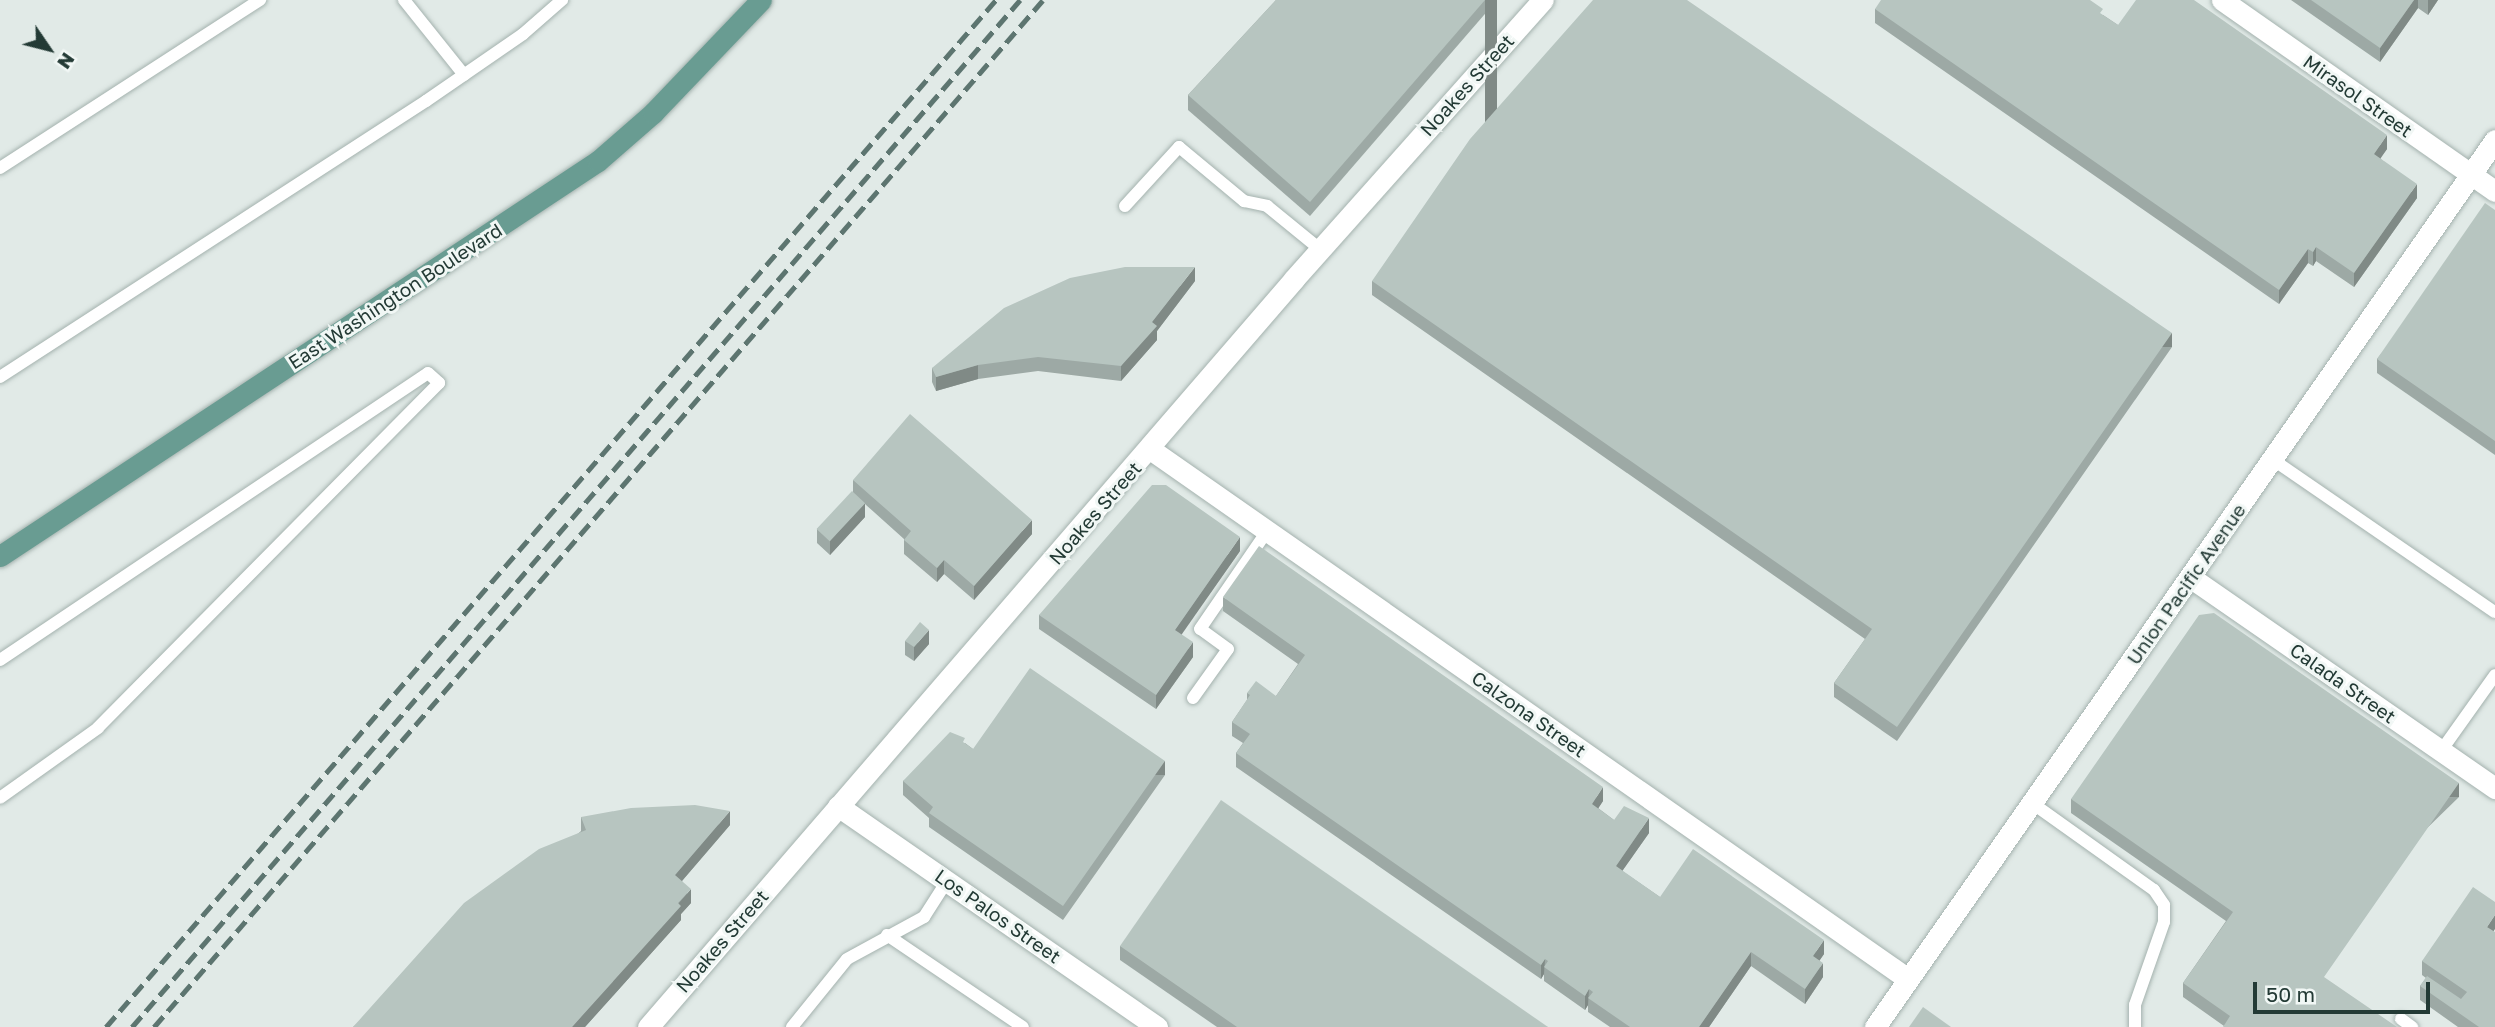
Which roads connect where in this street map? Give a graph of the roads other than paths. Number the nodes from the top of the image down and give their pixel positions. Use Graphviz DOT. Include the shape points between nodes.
graph roads {
  1 [pos="260,0"];
  2 [pos="404,0"];
  3 [pos="562,0"];
  4 [pos="761,0"];
  5 [pos="1543,0"];
  6 [pos="2222,0"];
  7 [pos="464,75"];
  8 [pos="2495,140"];
  9 [pos="0,168"];
  10 [pos="2471,174"];
  11 [pos="2495,191"];
  12 [pos="1125,206"];
  13 [pos="1321,250"];
  14 [pos="0,377"];
  15 [pos="1150,449"];
  16 [pos="2272,459"];
  17 [pos="1267,531"];
  18 [pos="0,556"];
  19 [pos="2190,577"];
  20 [pos="2495,612"];
  21 [pos="0,660"];
  22 [pos="2495,675"];
  23 [pos="1193,698"];
  24 [pos="2441,751"];
  25 [pos="2495,788"];
  26 [pos="0,798"];
  27 [pos="2032,803"];
  28 [pos="838,806"];
  29 [pos="947,881"];
  30 [pos="887,935"];
  31 [pos="1909,979"];
  32 [pos="648,1027"];
  33 [pos="792,1027"];
  34 [pos="1023,1027"];
  35 [pos="1157,1027"];
  36 [pos="1875,1027"];
  37 [pos="2135,1027"];
  1 -- 9 [label="lane"];
  2 -- 7 [label="lane"];
  3 -- 7 [label="lane"];
  4 -- 18 [label="main road, East Washington Boulevard" via="688,79 598,160"];
  5 -- 13 [label="street, Noakes Street"];
  6 -- 10 [label="street, Mirasol Street"];
  7 -- 14 [label="lane"];
  8 -- 10 [label="street, Union Pacific Avenue"];
  10 -- 11 [label="street, Mirasol Street"];
  10 -- 16 [label="street, Union Pacific Avenue"];
  12 -- 13 [label="lane" via="1179,148 1244,201 1267,206"];
  13 -- 15 [label="street, Noakes Street"];
  15 -- 17 [label="street, Calzona Street"];
  15 -- 28 [label="street, Noakes Street"];
  16 -- 19 [label="street, Union Pacific Avenue"];
  16 -- 20 [label="lane"];
  17 -- 23 [label="lane" via="1200,629 1228,649"];
  17 -- 31 [label="street, Calzona Street"];
  19 -- 24 [label="street, Calada Street"];
  19 -- 27 [label="street, Union Pacific Avenue"];
  21 -- 26 [label="lane" via="428,373 439,383 126,702 52,763"];
  22 -- 24 [label="lane"];
  24 -- 25 [label="street, Calada Street"];
  27 -- 31 [label="street, Union Pacific Avenue"];
  27 -- 37 [label="lane" via="2154,890 2164,905 2164,922 2135,1005"];
  28 -- 29 [label="street, Los Palos Street"];
  28 -- 32 [label="street, Noakes Street"];
  29 -- 30 [label="lane" via="923,917"];
  29 -- 35 [label="street, Los Palos Street"];
  30 -- 33 [label="lane" via="847,959"];
  30 -- 34 [label="lane"];
  31 -- 36 [label="street, Union Pacific Avenue"];
}
